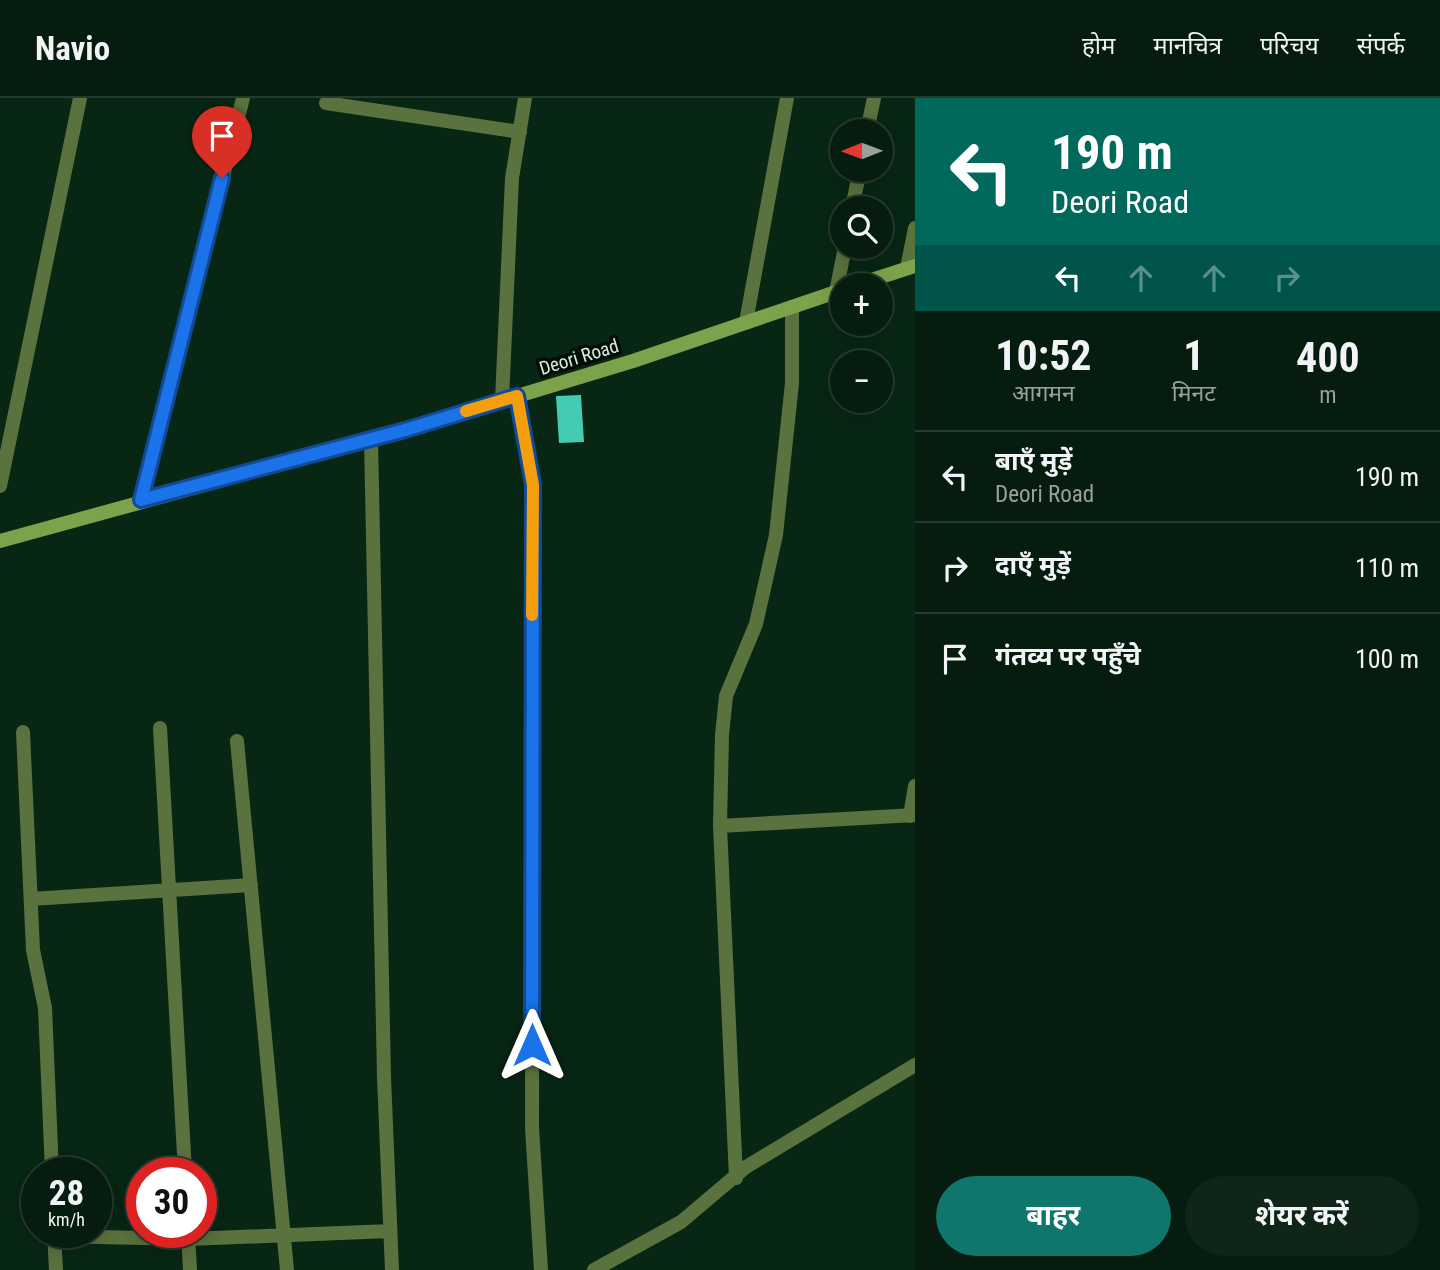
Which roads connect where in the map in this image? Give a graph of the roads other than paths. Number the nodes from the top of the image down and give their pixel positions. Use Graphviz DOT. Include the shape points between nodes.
graph roads {
  1 [pos="80,98"];
  2 [pos="243,98"];
  3 [pos="525,98"];
  4 [pos="787,98"];
  5 [pos="874,98"];
  6 [pos="326,103"];
  7 [pos="870,119"];
  8 [pos="520,132"];
  9 [pos="915,228"];
  10 [pos="911,267"];
  11 [pos="893,273"];
  12 [pos="830,294"];
  13 [pos="792,307"];
  14 [pos="746,322"];
  15 [pos="517,396"];
  16 [pos="502,400"];
  17 [pos="371,439"];
  18 [pos="0,485"];
  19 [pos="141,500"];
  20 [pos="0,541"];
  21 [pos="160,728"];
  22 [pos="23,732"];
  23 [pos="237,741"];
  24 [pos="915,786"];
  25 [pos="913,815"];
  26 [pos="720,826"];
  27 [pos="251,885"];
  28 [pos="169,890"];
  29 [pos="31,899"];
  30 [pos="915,1065"];
  31 [pos="51,1157"];
  32 [pos="184,1157"];
  33 [pos="736,1178"];
  34 [pos="390,1231"];
  35 [pos="217,1236"];
  36 [pos="284,1236"];
  37 [pos="55,1248"];
  38 [pos="189,1248"];
  39 [pos="56,1270"];
  40 [pos="190,1270"];
  41 [pos="287,1270"];
  42 [pos="392,1270"];
  43 [pos="541,1270"];
  44 [pos="594,1270"];
  1 -- 18 [label="street"];
  2 -- 19 [label="street"];
  3 -- 8 [label="street"];
  4 -- 14 [label="street"];
  5 -- 7 [label="street"];
  6 -- 8 [label="street"];
  8 -- 16 [label="street" via="512,178"];
  9 -- 10 [label="street"];
  10 -- 11 [label="street"];
  12 -- 13 [label="street, Deori Road"];
  13 -- 14 [label="street, Deori Road"];
  13 -- 26 [label="street" via="792,383 776,536 756,624 726,696"];
  14 -- 15 [label="street, Deori Road"];
  15 -- 16 [label="street, Deori Road"];
  15 -- 43 [label="street" via="533,485 532,1128"];
  16 -- 17 [label="street, Deori Road"];
  17 -- 19 [label="street, Deori Road"];
  17 -- 34 [label="street"];
  19 -- 20 [label="street, Deori Road"];
  21 -- 28 [label="street"];
  22 -- 29 [label="street"];
  23 -- 27 [label="street"];
  24 -- 25 [label="street"];
  25 -- 26 [label="street"];
  26 -- 33 [label="street"];
  27 -- 28 [label="street"];
  27 -- 36 [label="street"];
  28 -- 29 [label="street"];
  28 -- 32 [label="street"];
  29 -- 31 [label="street" via="33,950 46,1008"];
  30 -- 33 [label="street" via="746,1167"];
  33 -- 44 [label="street" via="681,1222"];
  34 -- 36 [label="street"];
  34 -- 42 [label="street"];
  35 -- 36 [label="street"];
  36 -- 41 [label="street"];
  37 -- 39 [label="street"];
  38 -- 40 [label="street"];
}
